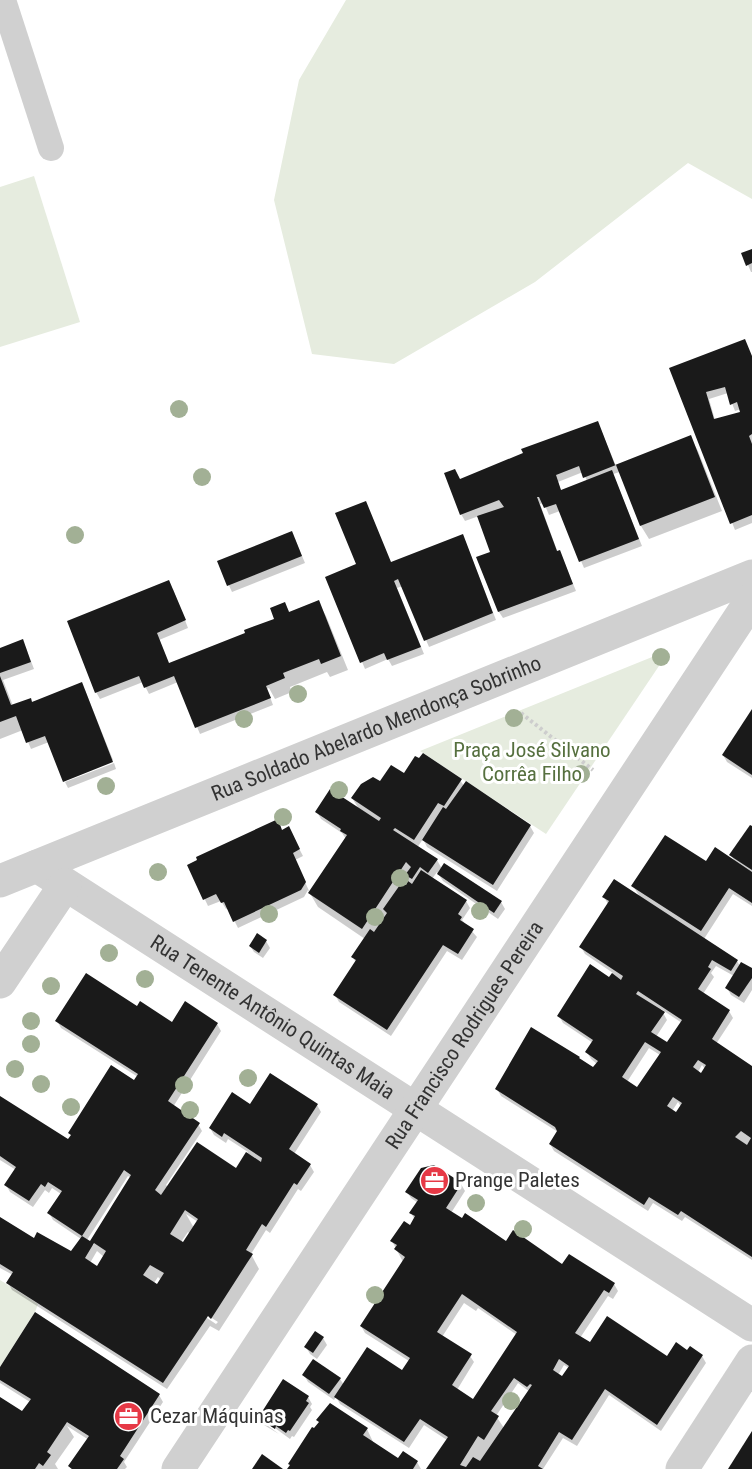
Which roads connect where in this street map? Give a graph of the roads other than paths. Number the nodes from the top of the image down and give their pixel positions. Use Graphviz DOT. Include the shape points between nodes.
graph roads {
  1 [pos="3,0"];
  2 [pos="51,148"];
  3 [pos="752,576"];
  4 [pos="752,599"];
  5 [pos="38,866"];
  6 [pos="0,881"];
  7 [pos="65,885"];
  8 [pos="0,982"];
  9 [pos="416,1109"];
  10 [pos="752,1325"];
  11 [pos="752,1361"];
  12 [pos="178,1469"];
  13 [pos="682,1469"];
  1 -- 2 [label="lane"];
  3 -- 5 [label="street, Rua Soldado Abelardo Mendonça Sobrinho"];
  4 -- 9 [label="street, Rua Francisco Rodrigues Pereira"];
  5 -- 6 [label="street, Rua Soldado Abelardo Mendonça Sobrinho"];
  5 -- 7 [label="street, Rua Tenente Antônio Quintas Maia"];
  7 -- 8 [label="street"];
  7 -- 9 [label="street, Rua Tenente Antônio Quintas Maia"];
  9 -- 10 [label="street, Rua Tenente Antônio Quintas Maia"];
  9 -- 12 [label="street, Rua Francisco Rodrigues Pereira"];
  11 -- 13 [label="street"];
}
